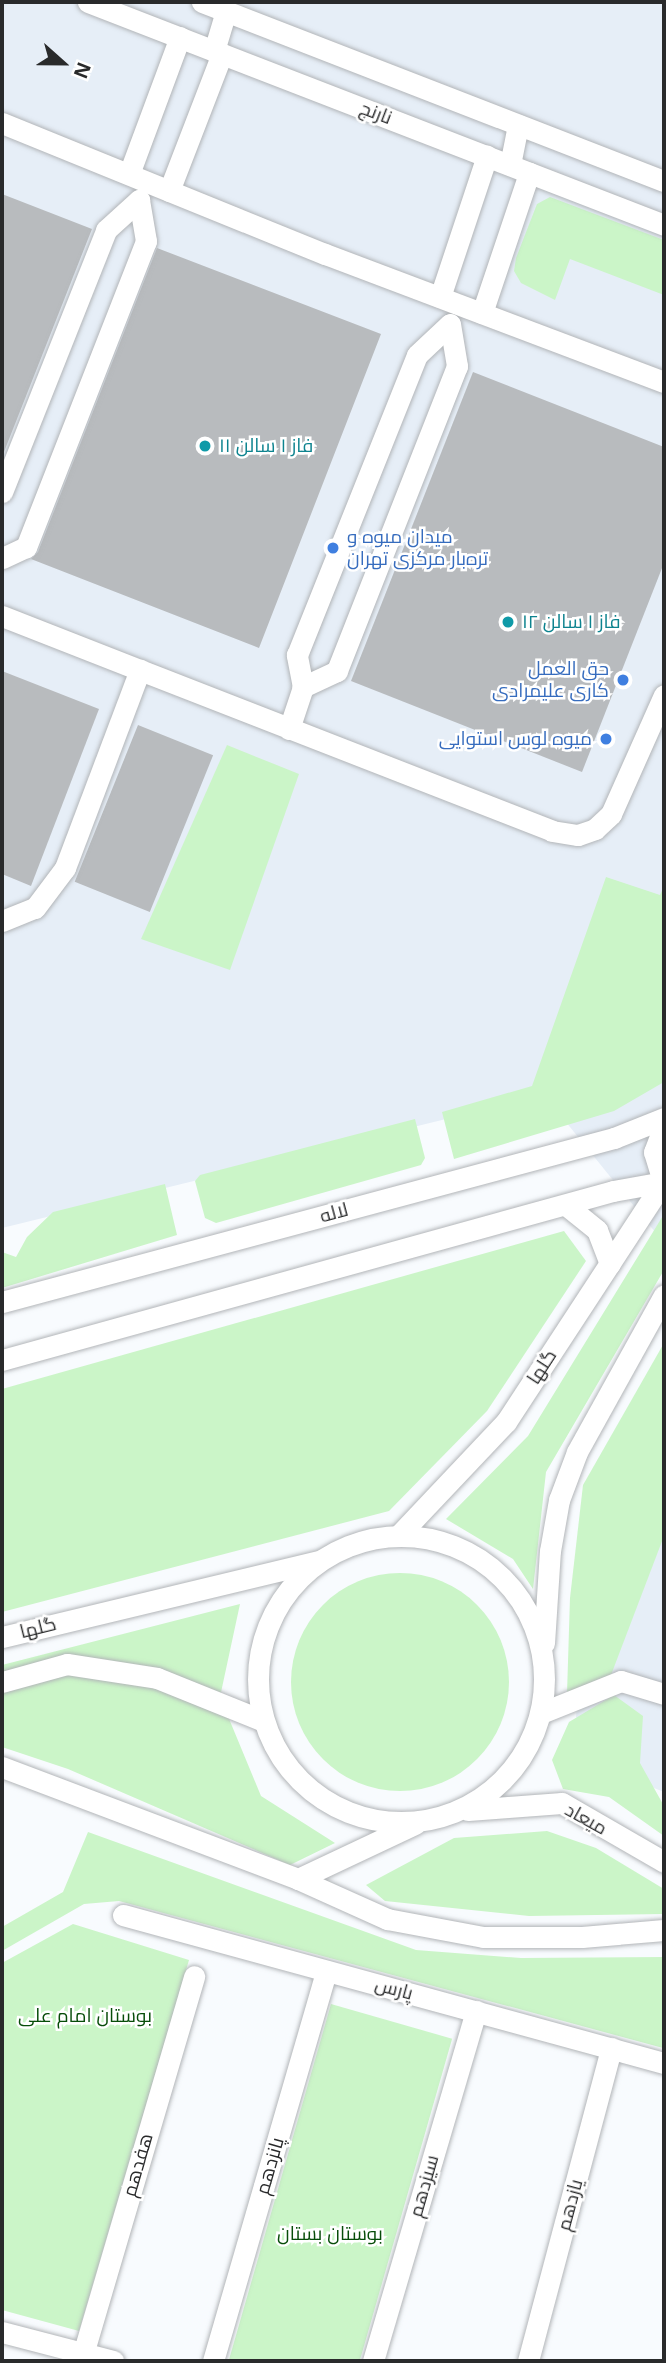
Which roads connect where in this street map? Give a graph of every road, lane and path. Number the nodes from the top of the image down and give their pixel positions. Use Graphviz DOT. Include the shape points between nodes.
graph roads {
  1 [pos="88,2"];
  2 [pos="202,2"];
  3 [pos="226,11"];
  4 [pos="180,37"];
  5 [pos="218,52"];
  6 [pos="2,123"];
  7 [pos="518,125"];
  8 [pos="487,156"];
  9 [pos="520,169"];
  10 [pos="664,181"];
  11 [pos="138,185"];
  12 [pos="169,191"];
  13 [pos="664,225"];
  14 [pos="448,300"];
  15 [pos="482,313"];
  16 [pos="450,324"];
  17 [pos="664,382"];
  18 [pos="2,492"];
  19 [pos="2,558"];
  20 [pos="2,616"];
  21 [pos="140,670"];
  22 [pos="303,687"];
  23 [pos="664,695"];
  24 [pos="289,729"];
  25 [pos="2,921"];
  26 [pos="664,1118"];
  27 [pos="664,1126"];
  28 [pos="664,1183"];
  29 [pos="566,1205"];
  30 [pos="610,1264"];
  31 [pos="664,1295"];
  32 [pos="2,1302"];
  33 [pos="2,1360"];
  34 [pos="400,1535"];
  35 [pos="320,1560"];
  36 [pos="2,1637"];
  37 [pos="543,1659"];
  38 [pos="2,1682"];
  39 [pos="664,1694"];
  40 [pos="541,1713"];
  41 [pos="264,1721"];
  42 [pos="2,1766"];
  43 [pos="459,1811"];
  44 [pos="420,1822"];
  45 [pos="664,1862"];
  46 [pos="298,1879"];
  47 [pos="123,1915"];
  48 [pos="664,1930"];
  49 [pos="326,1971"];
  50 [pos="194,1976"];
  51 [pos="476,2011"];
  52 [pos="611,2048"];
  53 [pos="664,2063"];
  54 [pos="2,2332"];
  55 [pos="82,2357"];
  56 [pos="113,2361"];
  57 [pos="213,2361"];
  58 [pos="373,2361"];
  59 [pos="528,2361"];
  1 -- 4 [label="street, نارنج"];
  2 -- 3 [label="street"];
  3 -- 5 [label="street"];
  3 -- 7 [label="street"];
  4 -- 5 [label="street, نارنج"];
  4 -- 11 [label="street"];
  5 -- 8 [label="street, نارنج"];
  5 -- 12 [label="street"];
  6 -- 11 [label="street"];
  7 -- 9 [label="street"];
  7 -- 10 [label="street"];
  8 -- 9 [label="street, نارنج"];
  8 -- 14 [label="street"];
  9 -- 13 [label="street, نارنج"];
  9 -- 15 [label="street"];
  11 -- 12 [label="street"];
  11 -- 18 [label="street" via="106,230"];
  11 -- 19 [label="street" via="146,241 26,547"];
  12 -- 14 [label="street"];
  14 -- 15 [label="street"];
  14 -- 16 [label="street"];
  15 -- 17 [label="street"];
  16 -- 22 [label="street" via="417,355 412,367 297,656"];
  16 -- 22 [label="street" via="457,366 337,671"];
  20 -- 21 [label="street"];
  21 -- 24 [label="street"];
  21 -- 25 [label="street" via="65,868 35,908"];
  22 -- 24 [label="street"];
  23 -- 24 [label="street" via="611,814 595,829 579,835 552,831"];
  26 -- 32 [label="street, لاله" via="614,1138"];
  27 -- 28 [label="street" via="654,1152"];
  28 -- 29 [label="street"];
  28 -- 30 [label="street, گلها"];
  29 -- 30 [label="street" via="597,1230"];
  29 -- 33 [label="street"];
  30 -- 34 [label="street, گلها" via="506,1422"];
  31 -- 37 [label="street" via="576,1452 559,1500 550,1551"];
  34 -- 35 [label="street" via="371,1538"];
  34 -- 37 [label="street" via="445,1542 495,1570 524,1605"];
  35 -- 36 [label="street, گلها"];
  35 -- 41 [label="street" via="291,1586 270,1618 259,1655 258,1694"];
  37 -- 40 [label="street"];
  38 -- 41 [label="street" via="67,1664 157,1678"];
  39 -- 40 [label="street" via="621,1681"];
  40 -- 43 [label="street" via="514,1768 489,1793"];
  41 -- 44 [label="street" via="285,1765 311,1792 344,1812 381,1822"];
  42 -- 46 [label="street"];
  43 -- 44 [label="street"];
  43 -- 45 [label="street, میعاد" via="525,1802 562,1803"];
  44 -- 46 [label="street"];
  46 -- 48 [label="street" via="387,1919 483,1937 582,1937"];
  47 -- 49 [label="street, پارس"];
  49 -- 51 [label="street, پارس"];
  49 -- 57 [label="street, پانزدهم"];
  50 -- 55 [label="street, هفدهم"];
  51 -- 52 [label="street, پارس"];
  51 -- 58 [label="street, سیزدهم"];
  52 -- 53 [label="street, پارس"];
  52 -- 59 [label="street, یازدهم"];
  54 -- 55 [label="street"];
  55 -- 56 [label="street"];
}
